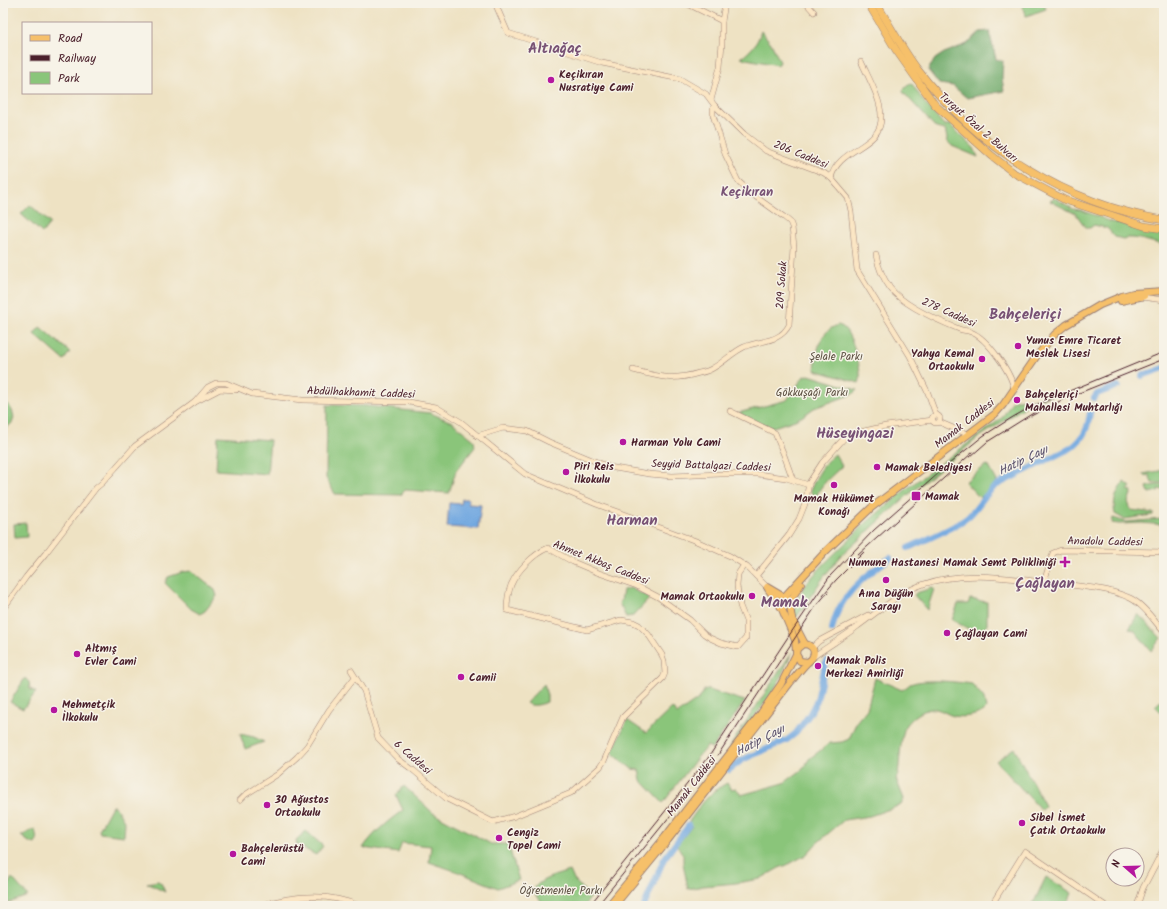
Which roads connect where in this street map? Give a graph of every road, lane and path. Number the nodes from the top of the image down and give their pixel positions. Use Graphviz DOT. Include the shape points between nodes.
graph roads {
  1 [pos="495,3"];
  2 [pos="686,3"];
  3 [pos="725,3"];
  4 [pos="806,3"];
  5 [pos="868,3"];
  6 [pos="876,3"];
  7 [pos="814,12"];
  8 [pos="722,21"];
  9 [pos="861,61"];
  10 [pos="710,100"];
  11 [pos="715,106"];
  12 [pos="831,178"];
  13 [pos="1164,220"];
  14 [pos="1164,229"];
  15 [pos="876,255"];
  16 [pos="1164,291"];
  17 [pos="1164,294"];
  18 [pos="1138,295"];
  19 [pos="1131,296"];
  20 [pos="1164,300"];
  21 [pos="633,370"];
  22 [pos="1014,390"];
  23 [pos="730,411"];
  24 [pos="934,417"];
  25 [pos="967,434"];
  26 [pos="477,436"];
  27 [pos="792,480"];
  28 [pos="809,485"];
  29 [pos="1164,552"];
  30 [pos="744,565"];
  31 [pos="756,576"];
  32 [pos="1044,582"];
  33 [pos="767,587"];
  34 [pos="784,597"];
  35 [pos="790,602"];
  36 [pos="780,606"];
  37 [pos="3,609"];
  38 [pos="880,609"];
  39 [pos="1164,632"];
  40 [pos="805,644"];
  41 [pos="812,648"];
  42 [pos="796,653"];
  43 [pos="813,656"];
  44 [pos="808,662"];
  45 [pos="351,670"];
  46 [pos="355,677"];
  47 [pos="240,800"];
  48 [pos="494,822"];
  49 [pos="1164,848"];
  50 [pos="258,906"];
  51 [pos="359,906"];
  52 [pos="608,906"];
  53 [pos="614,906"];
  54 [pos="991,906"];
  55 [pos="1106,906"];
  56 [pos="1137,906"];
  1 -- 10 [label="street, 206 Caddesi" via="508,32 602,63 680,79 706,94"];
  2 -- 8 [label="street"];
  3 -- 8 [label="street"];
  4 -- 7 [label="street"];
  5 -- 14 [label="highway, Turgut Özal 2 Bulvarı" via="896,50 935,105 1014,173 1065,200 1144,226"];
  6 -- 13 [label="highway, Turgut Özal 2 Bulvarı" via="928,82 954,112 986,140 1018,164 1056,185 1116,209"];
  8 -- 10 [label="street" via="720,67"];
  9 -- 12 [label="street" via="880,109 881,124 870,141 841,160"];
  10 -- 11 [label="street, 206 Caddesi"];
  11 -- 12 [label="street, 206 Caddesi" via="766,151"];
  11 -- 21 [label="street, 209 Sokak" via="713,116 725,154 738,181 790,222 792,227 794,247 788,325 784,334 744,347 712,369 689,376 663,378"];
  12 -- 24 [label="street, 206 Caddesi" via="848,198 857,270 910,356 928,393"];
  15 -- 22 [label="street, 278 Caddesi" via="879,268 890,289 929,316 977,335 1002,363 1011,377"];
  16 -- 18 [label="main road, Mamak Caddesi"];
  17 -- 18 [label="main road, Mamak Caddesi"];
  18 -- 19 [label="main road, Mamak Caddesi"];
  18 -- 20 [label="street"];
  19 -- 22 [label="main road, Mamak Caddesi" via="1107,302 1055,334"];
  19 -- 35 [label="main road, Mamak Caddesi" via="1094,312 1059,336 1038,359 998,416 854,527 807,576"];
  22 -- 25 [label="main road, Mamak Caddesi" via="995,414"];
  23 -- 27 [label="street" via="775,433"];
  24 -- 25 [label="street" via="935,422"];
  24 -- 28 [label="street" via="847,435 822,463"];
  25 -- 34 [label="main road, Mamak Caddesi" via="857,521"];
  26 -- 27 [label="street, Seyyid Battalgazi Caddesi" via="503,428 527,431 609,467 649,474 758,474"];
  26 -- 30 [label="street, Abdülhakhamit Caddesi" via="525,474 703,544"];
  26 -- 37 [label="street, Abdülhakhamit Caddesi" via="436,406 409,402 302,400 220,389 195,402 135,446 96,488"];
  27 -- 28 [label="street, Seyyid Battalgazi Caddesi"];
  28 -- 31 [label="street" via="799,519"];
  29 -- 32 [label="street, Anadolu Caddesi" via="1061,550 1053,553"];
  30 -- 31 [label="street, Abdülhakhamit Caddesi"];
  30 -- 48 [label="street, Ahmet Akbaş Caddesi" via="738,574 737,586 740,606 746,621 746,638 738,647 710,638 661,599 637,586 573,562 548,548 527,563 511,586 507,610 587,630 621,620 633,622 648,634 662,655 665,673 663,678 623,717 604,761 576,788 570,793 515,816"];
  31 -- 33 [label="street, Abdülhakhamit Caddesi"];
  32 -- 38 [label="street" via="974,576 950,578 924,584"];
  32 -- 39 [label="street" via="1113,592 1132,599 1142,606"];
  33 -- 34 [label="main road"];
  33 -- 36 [label="main road"];
  34 -- 35 [label="main road"];
  34 -- 36 [label="main road" via="779,600"];
  35 -- 36 [label="main road" via="787,608"];
  35 -- 40 [label="main road" via="792,619"];
  36 -- 42 [label="main road" via="795,640"];
  38 -- 41 [label="street" via="819,641"];
  38 -- 43 [label="street"];
  40 -- 41 [label="main road"];
  40 -- 42 [label="main road" via="799,647"];
  41 -- 43 [label="main road"];
  42 -- 44 [label="main road" via="800,661"];
  42 -- 52 [label="main road, Mamak Caddesi" via="781,684 762,713"];
  43 -- 44 [label="main road"];
  44 -- 53 [label="main road, Mamak Caddesi"];
  45 -- 46 [label="street, 6 Caddesi"];
  46 -- 47 [label="street" via="329,710 298,757"];
  46 -- 48 [label="street, 6 Caddesi" via="364,691 378,738 398,759 447,798"];
  49 -- 56 [label="street" via="1143,888"];
  50 -- 51 [label="street" via="278,900 313,896 342,900"];
  54 -- 55 [label="street" via="1025,851"];
}
